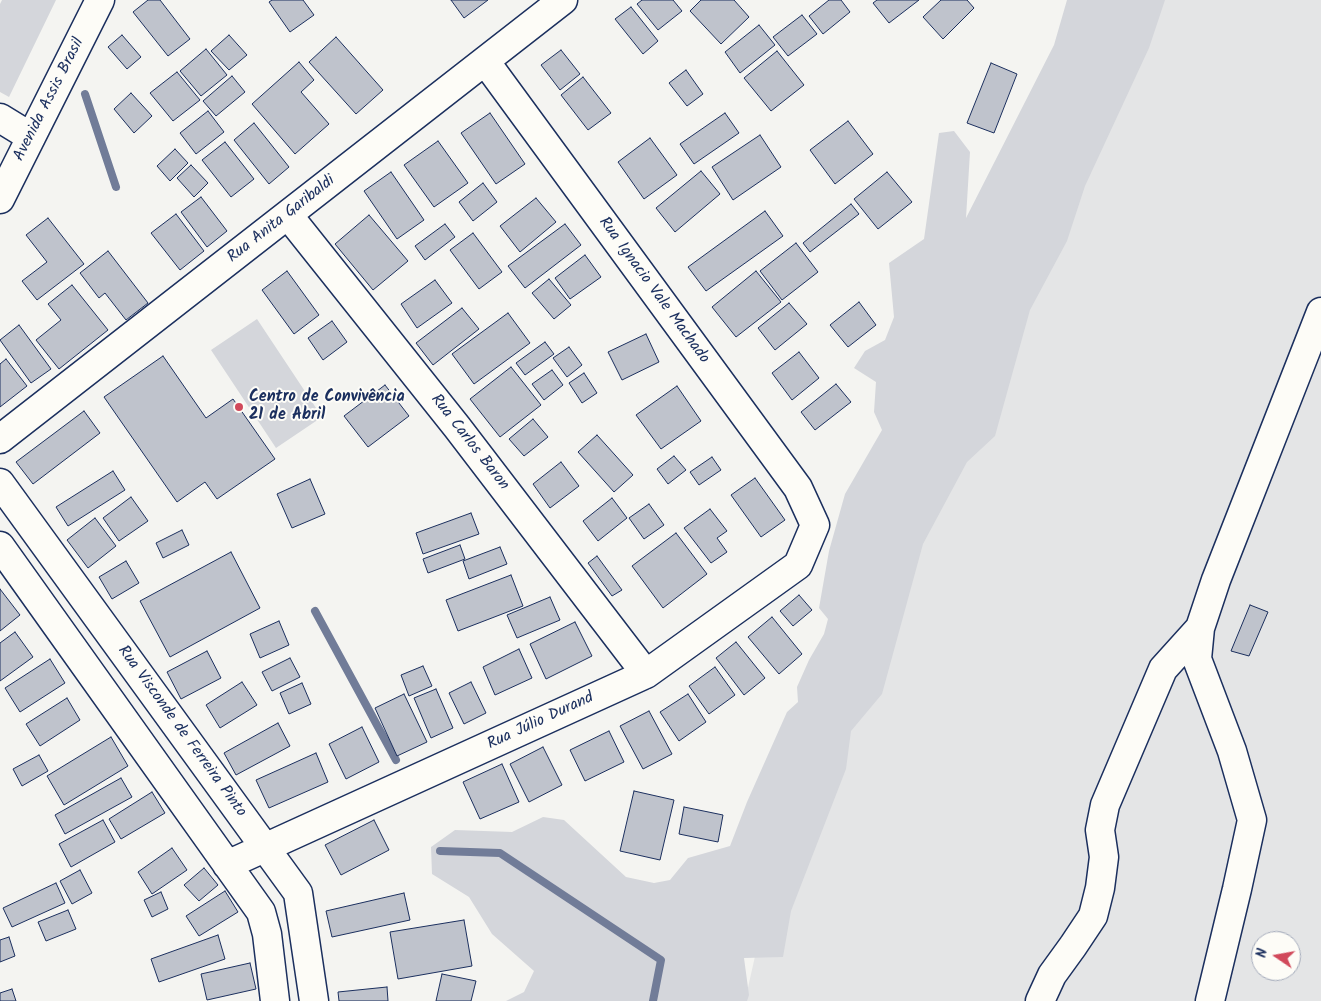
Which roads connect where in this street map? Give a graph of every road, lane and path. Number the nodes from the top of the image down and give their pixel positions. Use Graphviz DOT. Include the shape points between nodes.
graph roads {
  1 [pos="100,0"];
  2 [pos="563,0"];
  3 [pos="485,61"];
  4 [pos="0,118"];
  5 [pos="32,137"];
  6 [pos="0,200"];
  7 [pos="288,214"];
  8 [pos="1321,312"];
  9 [pos="0,439"];
  10 [pos="0,483"];
  11 [pos="815,525"];
  12 [pos="0,546"];
  13 [pos="1200,628"];
  14 [pos="646,674"];
  15 [pos="265,848"];
  16 [pos="227,865"];
  17 [pos="275,1001"];
  18 [pos="314,1001"];
  19 [pos="1040,1001"];
  20 [pos="1210,1001"];
  1 -- 5 [label="street, Avenida Assis Brasil"];
  2 -- 3 [label="street, Rua Anita Garibaldi"];
  3 -- 7 [label="street, Rua Anita Garibaldi"];
  3 -- 11 [label="street, Rua Ignacio Vale Machado" via="798,488"];
  4 -- 5 [label="street"];
  5 -- 6 [label="street, Avenida Assis Brasil"];
  7 -- 9 [label="street, Rua Anita Garibaldi"];
  7 -- 14 [label="street, Rua Carlos Baron" via="457,427"];
  8 -- 13 [label="street"];
  10 -- 15 [label="street, Rua Visconde de Ferreira Pinto"];
  11 -- 14 [label="street, Rua Júlio Durand" via="798,564"];
  12 -- 16 [label="street"];
  13 -- 19 [label="street" via="1163,668 1105,805 1100,830 1104,857 1093,916 1052,975"];
  13 -- 20 [label="street" via="1197,659 1232,751 1252,820"];
  14 -- 15 [label="street, Rua Júlio Durand"];
  15 -- 16 [label="street, Rua Júlio Durand"];
  15 -- 18 [label="street, Rua Visconde de Ferreira Pinto" via="298,893"];
  16 -- 17 [label="street" via="261,912 267,934"];
}
